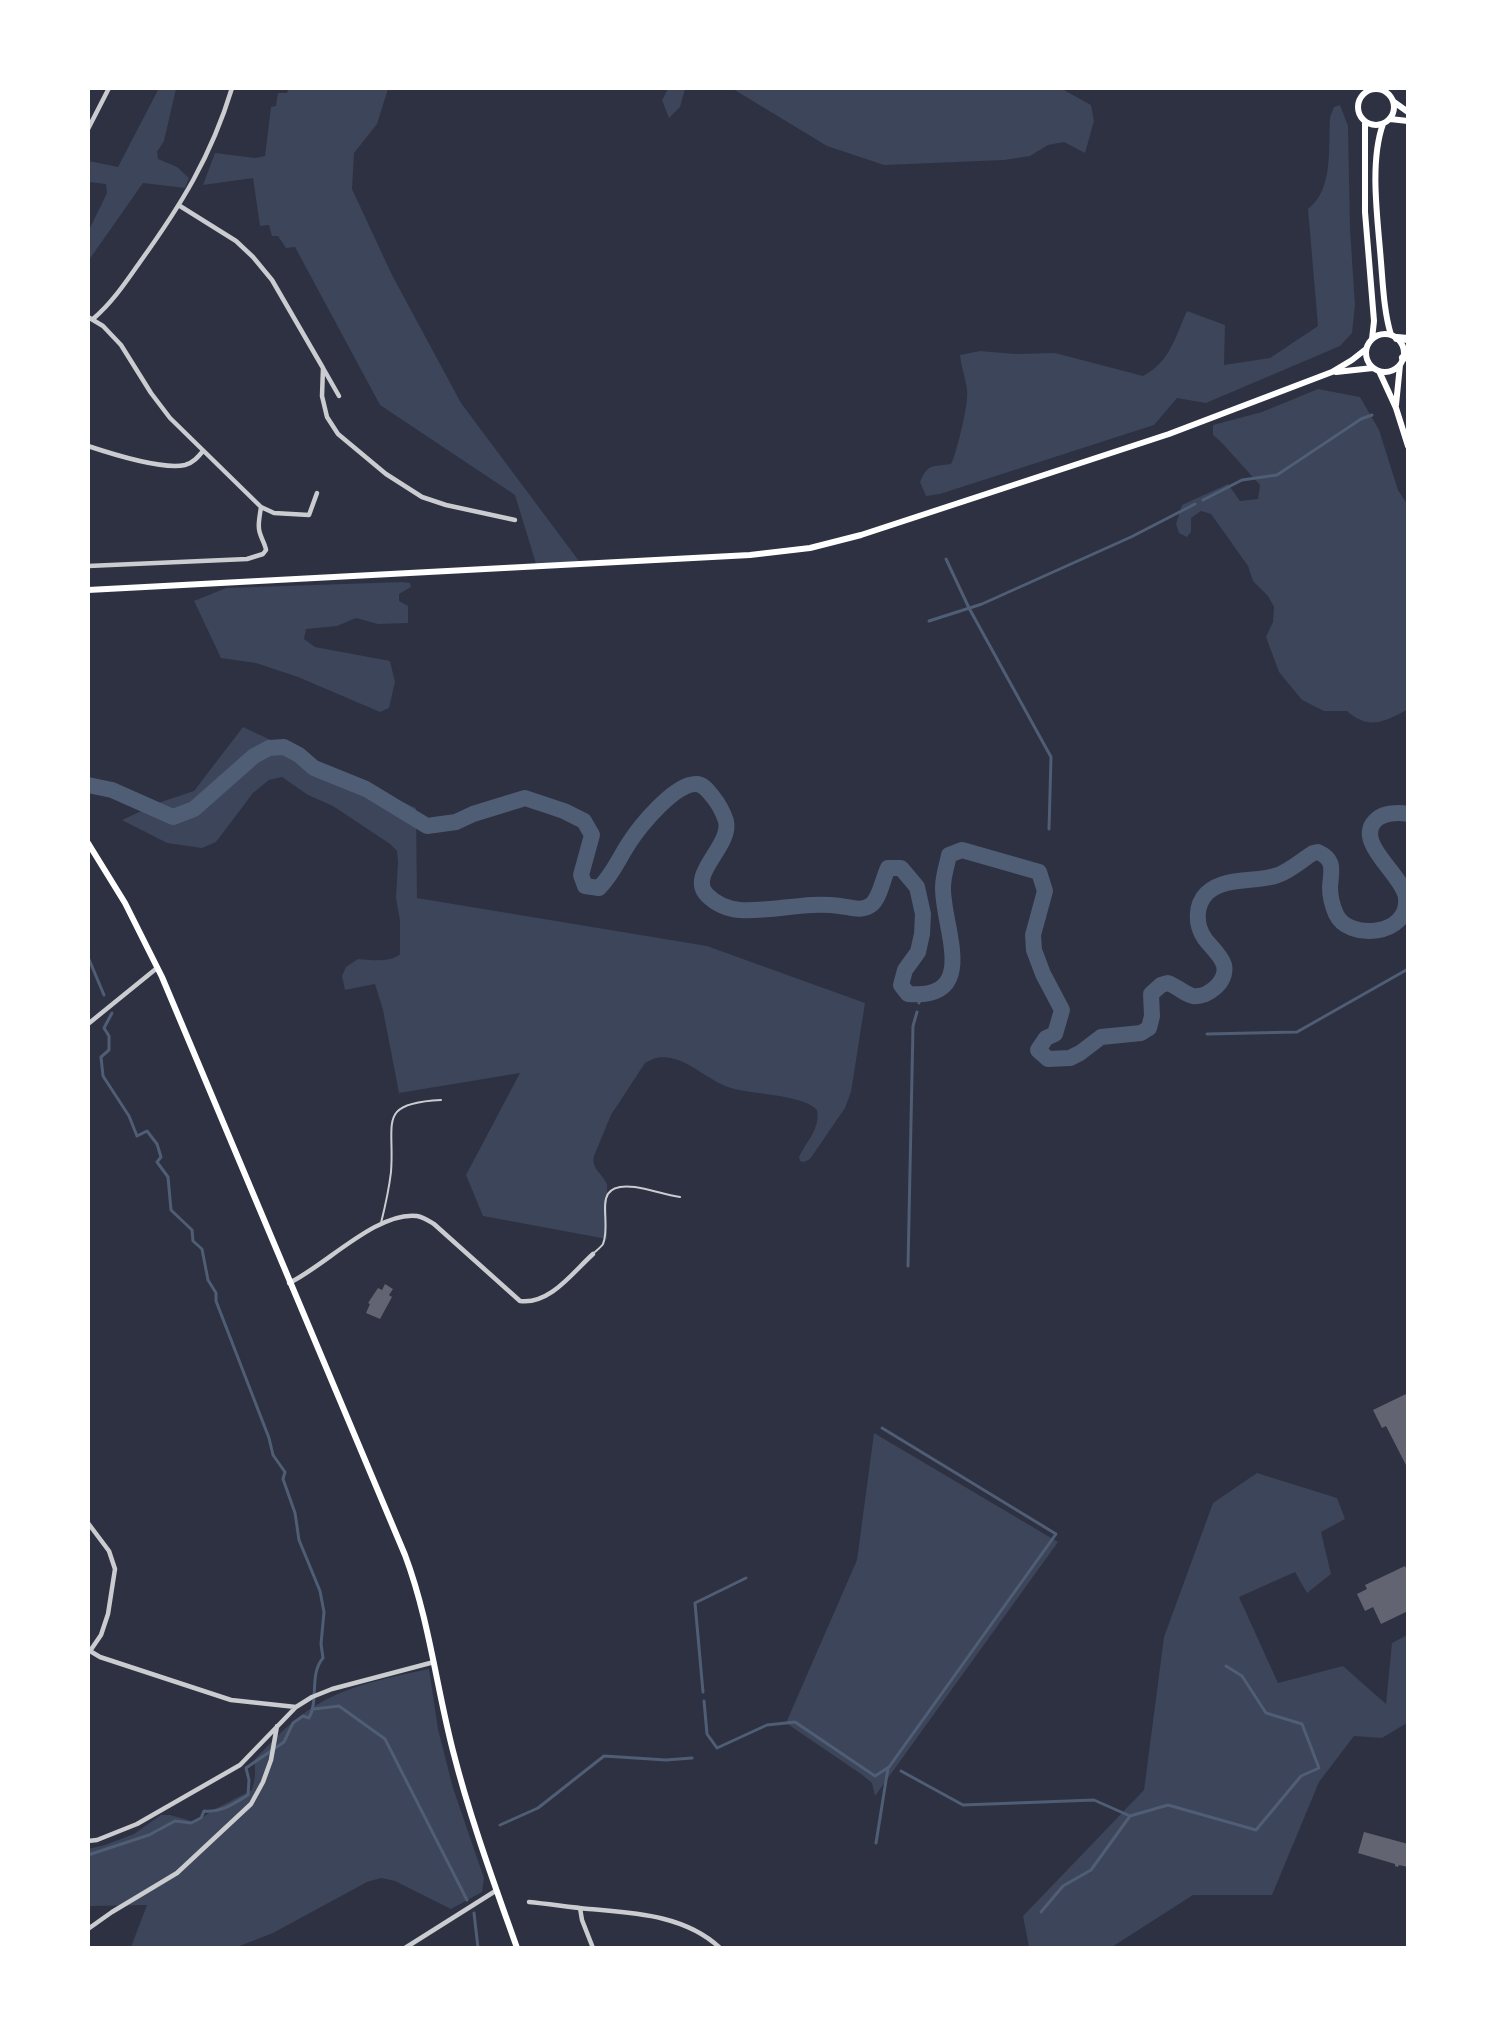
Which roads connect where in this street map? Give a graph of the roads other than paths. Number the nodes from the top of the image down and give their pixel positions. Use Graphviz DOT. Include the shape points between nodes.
graph roads {
  1 [pos="109,88"];
  2 [pos="231,88"];
  3 [pos="1370,89"];
  4 [pos="1387,90"];
  5 [pos="1393,102"];
  6 [pos="1407,112"];
  7 [pos="1390,119"];
  8 [pos="1407,121"];
  9 [pos="1365,123"];
  10 [pos="1383,124"];
  11 [pos="88,129"];
  12 [pos="180,206"];
  13 [pos="91,318"];
  14 [pos="1394,337"];
  15 [pos="1372,339"];
  16 [pos="1407,339"];
  17 [pos="1366,349"];
  18 [pos="1404,359"];
  19 [pos="323,368"];
  20 [pos="1376,370"];
  21 [pos="1332,372"];
  22 [pos="339,396"];
  23 [pos="1396,408"];
  24 [pos="88,446"];
  25 [pos="1407,446"];
  26 [pos="203,452"];
  27 [pos="317,493"];
  28 [pos="261,507"];
  29 [pos="516,520"];
  30 [pos="88,566"];
  31 [pos="88,590"];
  32 [pos="88,843"];
  33 [pos="157,968"];
  34 [pos="88,1024"];
  35 [pos="441,1100"];
  36 [pos="680,1197"];
  37 [pos="381,1223"];
  38 [pos="593,1254"];
  39 [pos="290,1283"];
  40 [pos="88,1523"];
  41 [pos="434,1662"];
  42 [pos="296,1707"];
  43 [pos="277,1726"];
  44 [pos="88,1841"];
  45 [pos="497,1890"];
  46 [pos="529,1902"];
  47 [pos="580,1908"];
  48 [pos="88,1929"];
  49 [pos="405,1947"];
  50 [pos="517,1947"];
  51 [pos="592,1947"];
  52 [pos="720,1947"];
  1 -- 11 [label="street"];
  2 -- 12 [label="street" via="214,138"];
  3 -- 4 [label="main road"];
  3 -- 9 [label="main road" via="1357,107"];
  4 -- 5 [label="main road"];
  5 -- 6 [label="main road"];
  5 -- 7 [label="main road"];
  7 -- 8 [label="main road"];
  7 -- 10 [label="main road"];
  9 -- 10 [label="main road"];
  9 -- 15 [label="main road" via="1364,191"];
  10 -- 14 [label="main road" via="1377,156 1377,210 1386,312"];
  12 -- 13 [label="street" via="117,295"];
  12 -- 19 [label="street" via="227,235 253,257 272,280"];
  13 -- 26 [label="street" via="121,345 170,418"];
  14 -- 15 [label="main road" via="1379,335"];
  14 -- 16 [label="highway"];
  14 -- 18 [label="main road" via="1403,347"];
  15 -- 17 [label="main road"];
  17 -- 20 [label="main road" via="1366,357"];
  17 -- 21 [label="main road"];
  18 -- 20 [label="main road" via="1393,370"];
  18 -- 23 [label="main road"];
  19 -- 22 [label="street"];
  19 -- 29 [label="street" via="322,396 327,417 338,434 386,474 422,497"];
  20 -- 21 [label="main road"];
  20 -- 23 [label="main road"];
  21 -- 31 [label="main road" via="1149,441 810,548 750,555"];
  23 -- 25 [label="main road"];
  24 -- 26 [label="street" via="174,466 195,460"];
  26 -- 28 [label="street"];
  27 -- 28 [label="street" via="309,515 274,513"];
  28 -- 30 [label="street" via="258,527 265,544 263,554 247,559"];
  32 -- 33 [label="main road" via="125,903"];
  33 -- 34 [label="street"];
  33 -- 39 [label="main road"];
  35 -- 37 [label="lane" via="419,1101 395,1114 390,1127 391,1172"];
  36 -- 38 [label="lane" via="635,1187 615,1188 604,1203 602,1245"];
  37 -- 38 [label="street" via="417,1216 426,1219 509,1292 532,1302 551,1293"];
  37 -- 39 [label="street"];
  39 -- 41 [label="main road" via="405,1555 424,1612"];
  40 -- 42 [label="street" via="109,1551 115,1569 108,1614 90,1651 231,1700"];
  41 -- 42 [label="street" via="332,1689"];
  41 -- 45 [label="main road" via="453,1751"];
  42 -- 43 [label="street"];
  43 -- 44 [label="street" via="240,1765 137,1824"];
  43 -- 48 [label="street" via="271,1761 251,1804 177,1873"];
  45 -- 49 [label="street"];
  45 -- 50 [label="main road"];
  46 -- 47 [label="street"];
  47 -- 51 [label="street"];
  47 -- 52 [label="street" via="664,1918 692,1928"];
}
